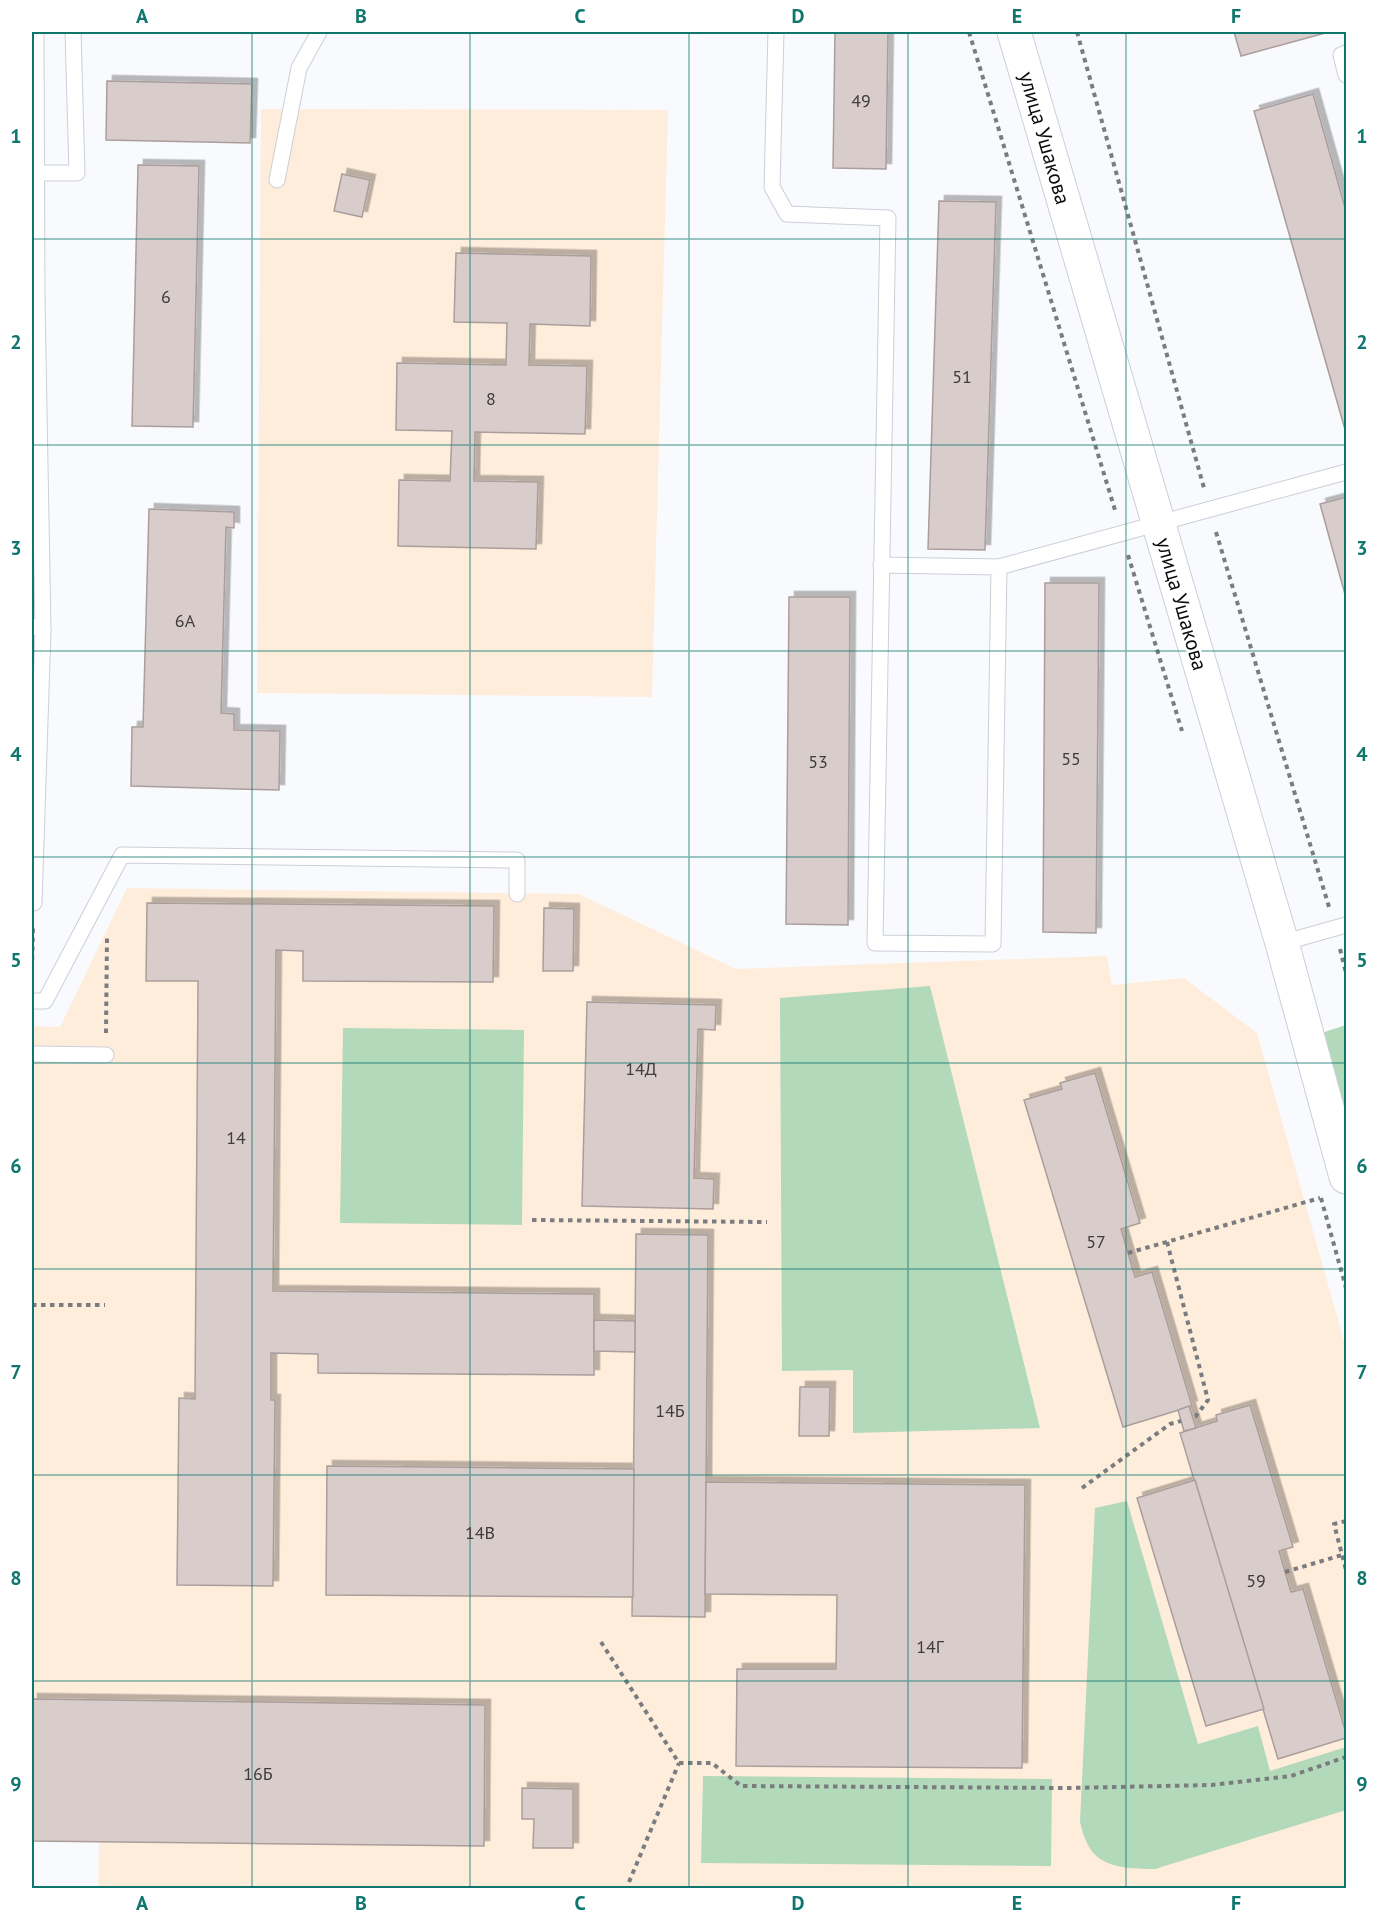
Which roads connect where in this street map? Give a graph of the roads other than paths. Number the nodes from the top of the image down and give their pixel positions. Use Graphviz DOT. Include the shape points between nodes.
graph roads {
  1 [pos="36,32"];
  2 [pos="73,32"];
  3 [pos="319,32"];
  4 [pos="776,32"];
  5 [pos="1014,32"];
  6 [pos="1347,53"];
  7 [pos="1347,75"];
  8 [pos="37,173"];
  9 [pos="277,180"];
  10 [pos="34,300"];
  11 [pos="1347,472"];
  12 [pos="1159,525"];
  13 [pos="881,565"];
  14 [pos="999,567"];
  15 [pos="37,628"];
  16 [pos="517,894"];
  17 [pos="34,903"];
  18 [pos="1347,925"];
  19 [pos="1281,943"];
  20 [pos="32,1001"];
  21 [pos="32,1054"];
  22 [pos="106,1055"];
  23 [pos="1347,1177"];
  1 -- 8 [label="lane"];
  2 -- 8 [label="lane" via="76,173"];
  3 -- 9 [label="lane" via="299,68"];
  4 -- 13 [label="lane" via="772,188 787,214 888,218"];
  5 -- 12 [label="street, улица Ушакова"];
  6 -- 7 [label="lane" via="1341,55"];
  8 -- 10 [label="lane"];
  10 -- 15 [label="lane"];
  11 -- 12 [label="lane"];
  12 -- 14 [label="lane"];
  12 -- 19 [label="street, улица Ушакова"];
  13 -- 14 [label="lane"];
  13 -- 14 [label="lane" via="875,943 993,944"];
  15 -- 17 [label="lane"];
  16 -- 20 [label="lane" via="517,860 122,855 45,1001"];
  18 -- 19 [label="lane"];
  19 -- 23 [label="street, улица Ушакова"];
  21 -- 22 [label="lane"];
}
